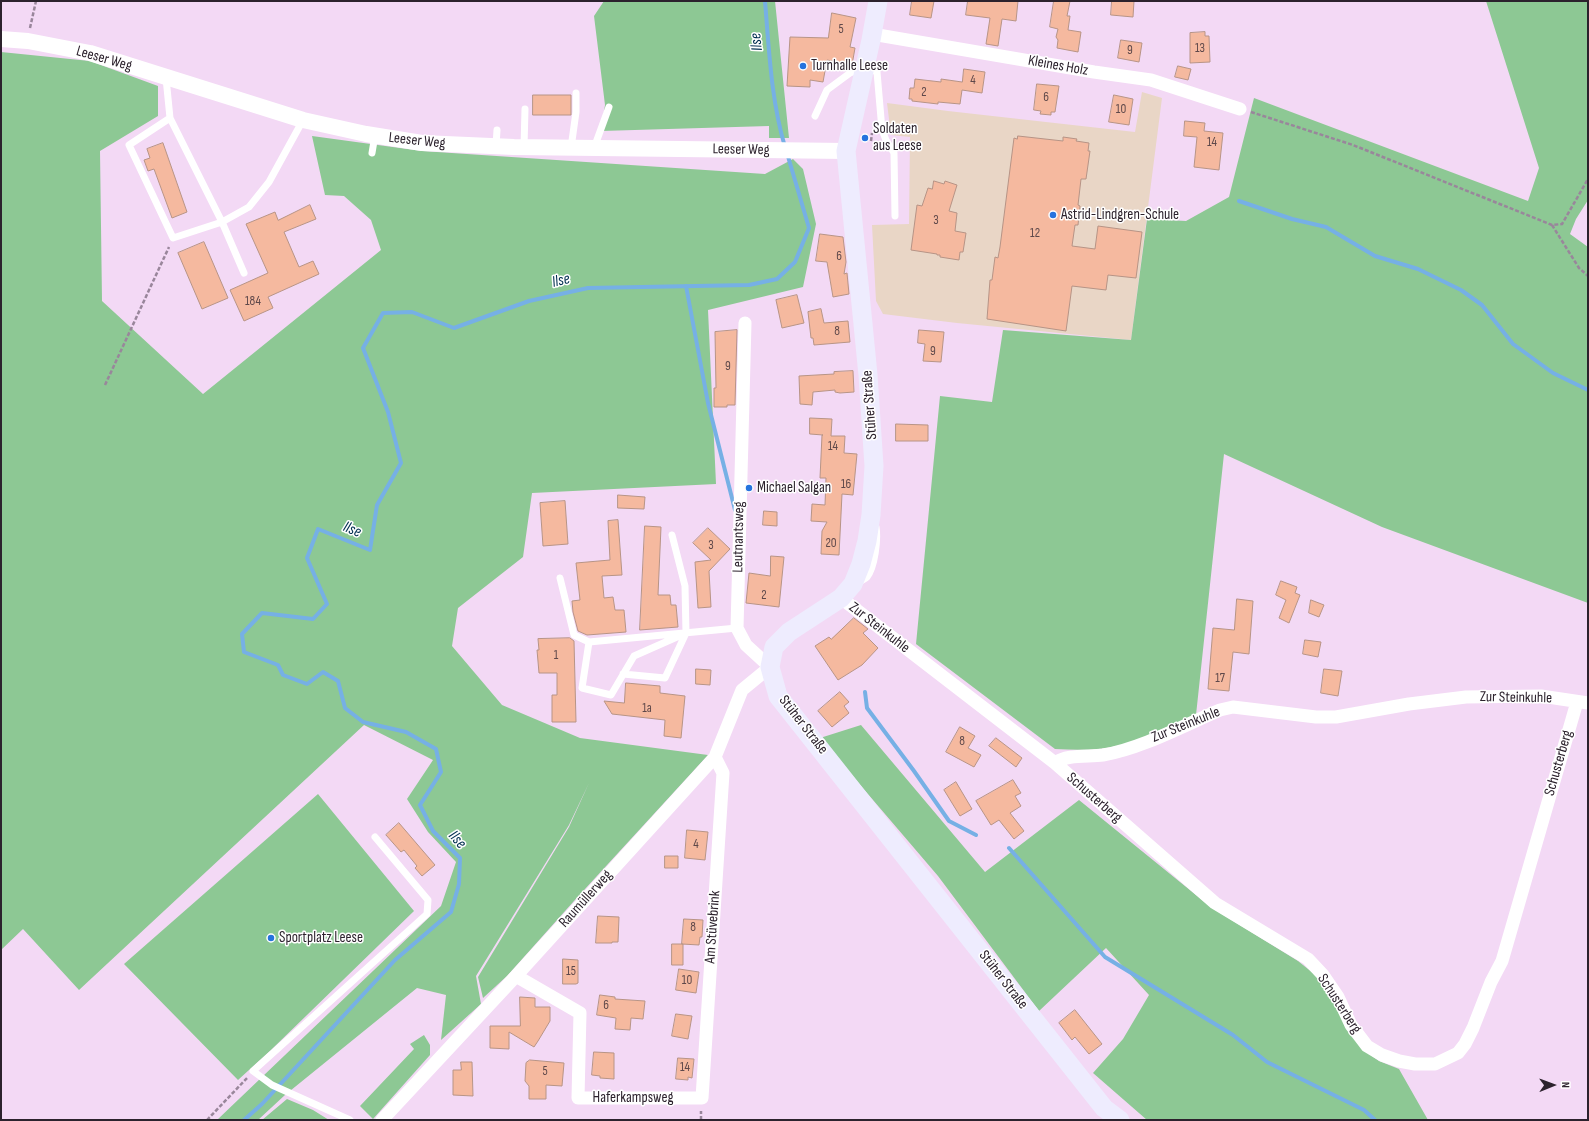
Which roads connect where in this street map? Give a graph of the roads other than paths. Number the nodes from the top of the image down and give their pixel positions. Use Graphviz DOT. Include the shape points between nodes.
graph roads {
  1 [pos="878,1"];
  2 [pos="872,34"];
  3 [pos="1,39"];
  4 [pos="865,67"];
  5 [pos="166,78"];
  6 [pos="576,93"];
  7 [pos="609,107"];
  8 [pos="525,109"];
  9 [pos="1240,109"];
  10 [pos="815,116"];
  11 [pos="170,118"];
  12 [pos="303,120"];
  13 [pos="497,130"];
  14 [pos="375,135"];
  15 [pos="496,146"];
  16 [pos="524,147"];
  17 [pos="571,148"];
  18 [pos="594,148"];
  19 [pos="846,151"];
  20 [pos="372,153"];
  21 [pos="895,216"];
  22 [pos="222,222"];
  23 [pos="244,273"];
  24 [pos="744,323"];
  25 [pos="672,535"];
  26 [pos="560,578"];
  27 [pos="847,591"];
  28 [pos="737,628"];
  29 [pos="686,633"];
  30 [pos="590,642"];
  31 [pos="770,667"];
  32 [pos="624,674"];
  33 [pos="1583,702"];
  34 [pos="715,757"];
  35 [pos="1055,763"];
  36 [pos="375,837"];
  37 [pos="516,976"];
  38 [pos="702,1098"];
  39 [pos="350,1120"];
  40 [pos="382,1120"];
  41 [pos="1120,1120"];
  1 -- 2 [label="main road, Stüher Straße"];
  2 -- 4 [label="main road, Stüher Straße"];
  2 -- 9 [label="street, Kleines Holz" via="1152,80"];
  3 -- 5 [label="street, Leeser Weg" via="28,41 90,53"];
  4 -- 10 [label="lane" via="850,73 827,90"];
  4 -- 19 [label="main road, Stüher Straße"];
  4 -- 21 [label="lane" via="877,72 882,130 894,153"];
  5 -- 11 [label="lane"];
  5 -- 12 [label="street, Leeser Weg"];
  6 -- 17 [label="lane"];
  7 -- 18 [label="lane"];
  8 -- 16 [label="lane"];
  11 -- 22 [label="lane"];
  11 -- 22 [label="lane" via="129,145 173,238"];
  12 -- 14 [label="street, Leeser Weg"];
  12 -- 22 [label="lane" via="265,187 249,207"];
  13 -- 15 [label="lane"];
  14 -- 15 [label="street, Leeser Weg" via="422,143"];
  14 -- 20 [label="lane"];
  15 -- 16 [label="street, Leeser Weg"];
  16 -- 17 [label="street, Leeser Weg"];
  17 -- 18 [label="street, Leeser Weg"];
  18 -- 19 [label="street, Leeser Weg"];
  19 -- 27 [label="main road, Stüher Straße" via="868,375 874,466 867,541 861,564"];
  22 -- 23 [label="lane"];
  24 -- 28 [label="street, Leutnantsweg"];
  25 -- 29 [label="lane" via="685,586"];
  26 -- 30 [label="lane" via="574,635"];
  27 -- 31 [label="main road, Stüher Straße" via="789,632 774,647"];
  27 -- 35 [label="street, Zur Steinkuhle"];
  28 -- 29 [label="lane"];
  28 -- 31 [label="street, Leutnantsweg" via="746,645"];
  29 -- 30 [label="lane"];
  29 -- 32 [label="lane" via="634,656"];
  29 -- 32 [label="lane" via="665,678"];
  30 -- 32 [label="lane" via="582,688 611,695"];
  31 -- 34 [label="street, Raumüllerweg" via="742,690"];
  31 -- 41 [label="main road, Stüher Straße" via="778,696 1104,1108"];
  33 -- 35 [label="street, Zur Steinkuhle" via="1541,696 1466,697 1336,717 1232,707 1135,747 1103,755 1061,759"];
  33 -- 35 [label="street, Schusterberg" via="1502,961 1465,1044 1458,1053 1435,1064 1399,1061 1367,1046 1351,1025 1338,997 1308,959 1215,903"];
  34 -- 37 [label="street, Raumüllerweg"];
  34 -- 38 [label="street, Am Stüvebrink" via="723,773"];
  36 -- 39 [label="lane" via="428,900 427,914 253,1071 272,1085"];
  37 -- 38 [label="street, Haferkampsweg" via="580,1013 578,1098"];
  37 -- 40 [label="street, Raumüllerweg"];
}
